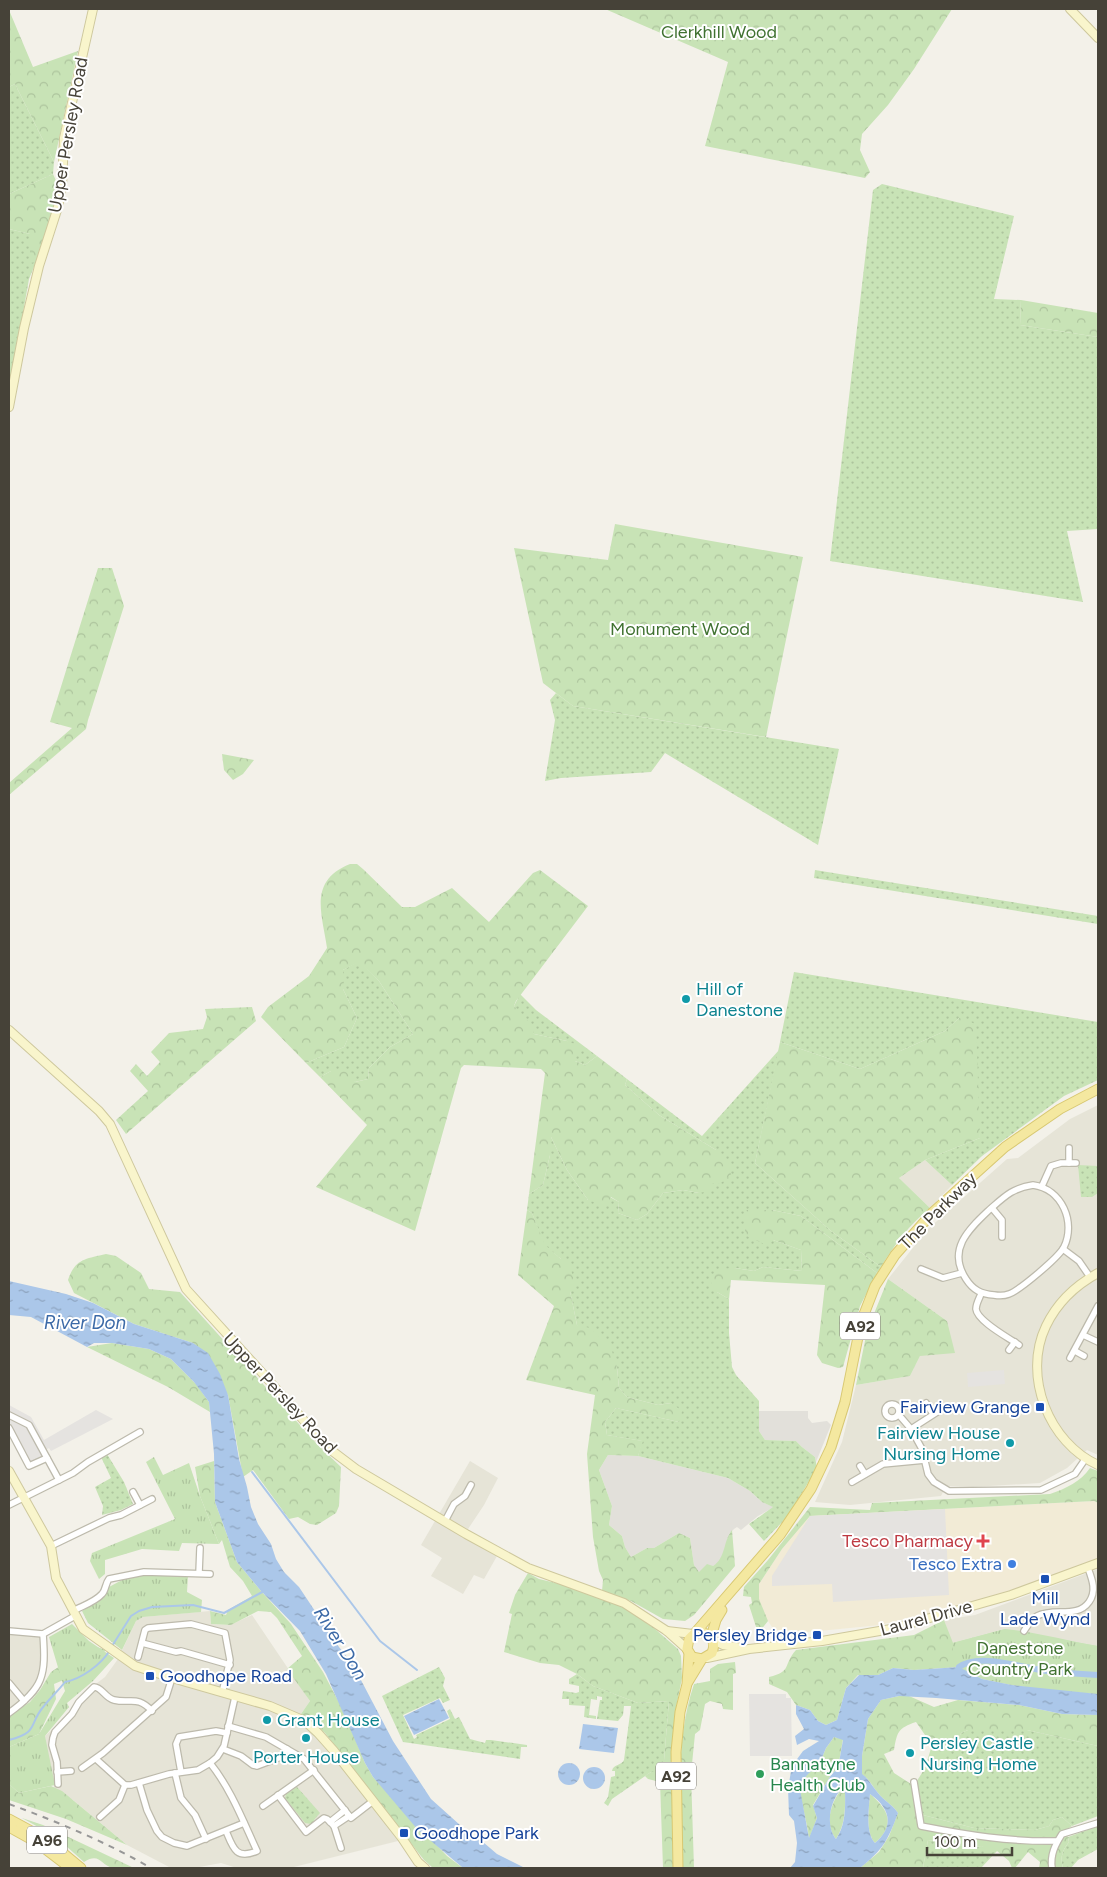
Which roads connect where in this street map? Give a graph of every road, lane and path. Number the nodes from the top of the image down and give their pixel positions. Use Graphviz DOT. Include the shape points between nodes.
graph roads {
  1 [pos="93,9"];
  2 [pos="1070,9"];
  3 [pos="1098,38"];
  4 [pos="9,407"];
  5 [pos="9,1030"];
  6 [pos="1098,1089"];
  7 [pos="1069,1148"];
  8 [pos="1069,1163"];
  9 [pos="1076,1163"];
  10 [pos="1042,1186"];
  11 [pos="992,1208"];
  12 [pos="1002,1237"];
  13 [pos="1063,1249"];
  14 [pos="921,1269"];
  15 [pos="962,1273"];
  16 [pos="1098,1273"];
  17 [pos="1090,1278"];
  18 [pos="981,1294"];
  19 [pos="1098,1306"];
  20 [pos="1083,1335"];
  21 [pos="1098,1342"];
  22 [pos="1009,1350"];
  23 [pos="1075,1351"];
  24 [pos="1084,1356"];
  25 [pos="1070,1358"];
  26 [pos="926,1403"];
  27 [pos="942,1409"];
  28 [pos="933,1414"];
  29 [pos="9,1415"];
  30 [pos="898,1415"];
  31 [pos="9,1428"];
  32 [pos="911,1429"];
  33 [pos="140,1432"];
  34 [pos="47,1458"];
  35 [pos="1086,1458"];
  36 [pos="925,1460"];
  37 [pos="1098,1465"];
  38 [pos="860,1466"];
  39 [pos="9,1471"];
  40 [pos="866,1474"];
  41 [pos="59,1480"];
  42 [pos="852,1482"];
  43 [pos="471,1485"];
  44 [pos="132,1492"];
  45 [pos="24,1497"];
  46 [pos="152,1499"];
  47 [pos="140,1505"];
  48 [pos="9,1506"];
  49 [pos="445,1522"];
  50 [pos="51,1546"];
  51 [pos="200,1548"];
  52 [pos="1098,1564"];
  53 [pos="1088,1568"];
  54 [pos="199,1573"];
  55 [pos="210,1574"];
  56 [pos="1096,1588"];
  57 [pos="732,1592"];
  58 [pos="74,1614"];
  59 [pos="9,1631"];
  60 [pos="667,1631"];
  61 [pos="1024,1631"];
  62 [pos="43,1634"];
  63 [pos="694,1634"];
  64 [pos="712,1638"];
  65 [pos="142,1643"];
  66 [pos="749,1650"];
  67 [pos="688,1651"];
  68 [pos="138,1657"];
  69 [pos="704,1659"];
  70 [pos="230,1665"];
  71 [pos="172,1678"];
  72 [pos="9,1683"];
  73 [pos="687,1684"];
  74 [pos="222,1693"];
  75 [pos="235,1697"];
  76 [pos="24,1701"];
  77 [pos="152,1710"];
  78 [pos="9,1713"];
  79 [pos="227,1729"];
  80 [pos="222,1749"];
  81 [pos="287,1749"];
  82 [pos="96,1759"];
  83 [pos="210,1763"];
  84 [pos="82,1768"];
  85 [pos="314,1770"];
  86 [pos="71,1771"];
  87 [pos="57,1772"];
  88 [pos="178,1773"];
  89 [pos="139,1782"];
  90 [pos="914,1782"];
  91 [pos="58,1784"];
  92 [pos="125,1785"];
  93 [pos="278,1795"];
  94 [pos="374,1800"];
  95 [pos="264,1806"];
  96 [pos="347,1813"];
  97 [pos="100,1817"];
  98 [pos="9,1819"];
  99 [pos="244,1823"];
  100 [pos="1098,1823"];
  101 [pos="332,1824"];
  102 [pos="9,1827"];
  103 [pos="226,1831"];
  104 [pos="206,1839"];
  105 [pos="1057,1842"];
  106 [pos="341,1848"];
  107 [pos="70,1868"];
  108 [pos="81,1868"];
  109 [pos="425,1868"];
  110 [pos="678,1868"];
  111 [pos="1052,1868"];
  1 -- 4 [label="street, Upper Persley Road" via="64,138 58,207 32,292"];
  2 -- 3 [label="street"];
  5 -- 49 [label="street, Upper Persley Road" via="110,1124 186,1290 327,1448"];
  6 -- 57 [label="main road, The Parkway / A92" via="1060,1109 1005,1147 933,1212 895,1254 875,1286 863,1316 845,1402 831,1447 811,1489 780,1535"];
  7 -- 8 [label="street"];
  8 -- 9 [label="street"];
  8 -- 10 [label="street" via="1051,1166"];
  10 -- 11 [label="street" via="1014,1190"];
  10 -- 13 [label="street" via="1059,1200 1066,1212 1068,1234"];
  11 -- 12 [label="street" via="1002,1220"];
  11 -- 15 [label="street" via="964,1237 959,1248"];
  13 -- 17 [label="street" via="1079,1261"];
  13 -- 18 [label="street" via="1020,1289 1003,1296"];
  14 -- 15 [label="street" via="943,1278"];
  15 -- 18 [label="street"];
  16 -- 17 [label="street"];
  17 -- 35 [label="street" via="1063,1300 1051,1317 1042,1339 1038,1364 1041,1395 1049,1418 1062,1438"];
  18 -- 22 [label="street" via="976,1310 980,1318 1017,1344"];
  19 -- 20 [label="street"];
  20 -- 21 [label="street"];
  20 -- 23 [label="street"];
  23 -- 24 [label="street"];
  23 -- 25 [label="street"];
  26 -- 28 [label="street"];
  27 -- 28 [label="street"];
  28 -- 32 [label="street"];
  29 -- 34 [label="street" via="29,1425"];
  30 -- 32 [label="street"];
  31 -- 34 [label="street" via="28,1466"];
  32 -- 36 [label="street"];
  33 -- 41 [label="street"];
  34 -- 41 [label="street"];
  35 -- 36 [label="street" via="1075,1474 1041,1490 959,1492 944,1489 934,1482 928,1474"];
  35 -- 37 [label="street"];
  36 -- 40 [label="street" via="883,1464"];
  38 -- 40 [label="street"];
  39 -- 45 [label="street"];
  40 -- 42 [label="street"];
  41 -- 45 [label="street"];
  43 -- 49 [label="street" via="465,1496 454,1504"];
  44 -- 47 [label="street"];
  45 -- 48 [label="street"];
  45 -- 50 [label="street"];
  46 -- 47 [label="street"];
  47 -- 50 [label="street"];
  49 -- 60 [label="street, Upper Persley Road" via="528,1568 624,1603"];
  50 -- 58 [label="street" via="56,1578"];
  51 -- 54 [label="street"];
  52 -- 53 [label="street, Laurel Drive"];
  53 -- 56 [label="street"];
  53 -- 66 [label="street, Laurel Drive" via="1011,1595 891,1629"];
  54 -- 55 [label="street"];
  54 -- 58 [label="street" via="144,1572 109,1579 100,1596"];
  56 -- 61 [label="street" via="1088,1604 1080,1610 1045,1613 1036,1617"];
  57 -- 63 [label="main road, A92"];
  57 -- 64 [label="main road, A92" via="716,1620"];
  58 -- 62 [label="street"];
  58 -- 71 [label="street" via="83,1629 135,1666"];
  59 -- 62 [label="street"];
  60 -- 63 [label="street, Upper Persley Road"];
  60 -- 67 [label="street, Upper Persley Road"];
  62 -- 76 [label="street" via="45,1662 42,1676 36,1689"];
  63 -- 64 [label="main road" via="704,1633"];
  63 -- 67 [label="main road, A92" via="689,1639"];
  64 -- 66 [label="street, Laurel Drive" via="723,1645"];
  64 -- 69 [label="main road, A92" via="714,1650"];
  65 -- 68 [label="street"];
  65 -- 70 [label="street"];
  65 -- 70 [label="street" via="148,1628 191,1624 224,1633"];
  66 -- 69 [label="street, Laurel Drive"];
  67 -- 69 [label="main road" via="692,1657"];
  67 -- 73 [label="main road, A92"];
  69 -- 73 [label="main road, A92"];
  70 -- 74 [label="street"];
  71 -- 74 [label="street"];
  71 -- 77 [label="street" via="166,1697"];
  72 -- 76 [label="street"];
  73 -- 110 [label="main road, A92" via="676,1752"];
  74 -- 75 [label="street"];
  75 -- 79 [label="street"];
  75 -- 94 [label="street" via="284,1711 305,1721 334,1750"];
  76 -- 78 [label="street"];
  77 -- 82 [label="street"];
  77 -- 87 [label="street" via="138,1700 114,1700 94,1686 54,1736"];
  79 -- 80 [label="street"];
  79 -- 81 [label="street" via="266,1737"];
  79 -- 88 [label="street" via="179,1737 176,1744"];
  80 -- 81 [label="street" via="257,1766 282,1757"];
  80 -- 83 [label="street"];
  81 -- 85 [label="street" via="304,1759"];
  82 -- 84 [label="street"];
  82 -- 92 [label="street"];
  83 -- 88 [label="street" via="198,1770"];
  83 -- 99 [label="street" via="220,1775"];
  85 -- 93 [label="street"];
  85 -- 96 [label="street"];
  86 -- 87 [label="street"];
  87 -- 91 [label="street"];
  88 -- 89 [label="street"];
  88 -- 104 [label="street" via="181,1798 195,1815"];
  89 -- 92 [label="street"];
  89 -- 104 [label="street" via="147,1810 162,1837 185,1846"];
  90 -- 105 [label="street" via="921,1826 987,1838"];
  92 -- 97 [label="street" via="119,1800"];
  93 -- 95 [label="street"];
  93 -- 101 [label="street" via="306,1832 324,1818"];
  94 -- 96 [label="street" via="351,1818"];
  94 -- 109 [label="street"];
  96 -- 101 [label="street"];
  98 -- 108 [label="main road, A96" via="46,1839"];
  99 -- 103 [label="street"];
  99 -- 103 [label="street" via="257,1851 247,1855 238,1852"];
  100 -- 105 [label="street" via="1062,1834"];
  101 -- 106 [label="street"];
  102 -- 107 [label="main road, A96" via="36,1842"];
  103 -- 104 [label="street"];
  105 -- 111 [label="street" via="1051,1857"];
}
